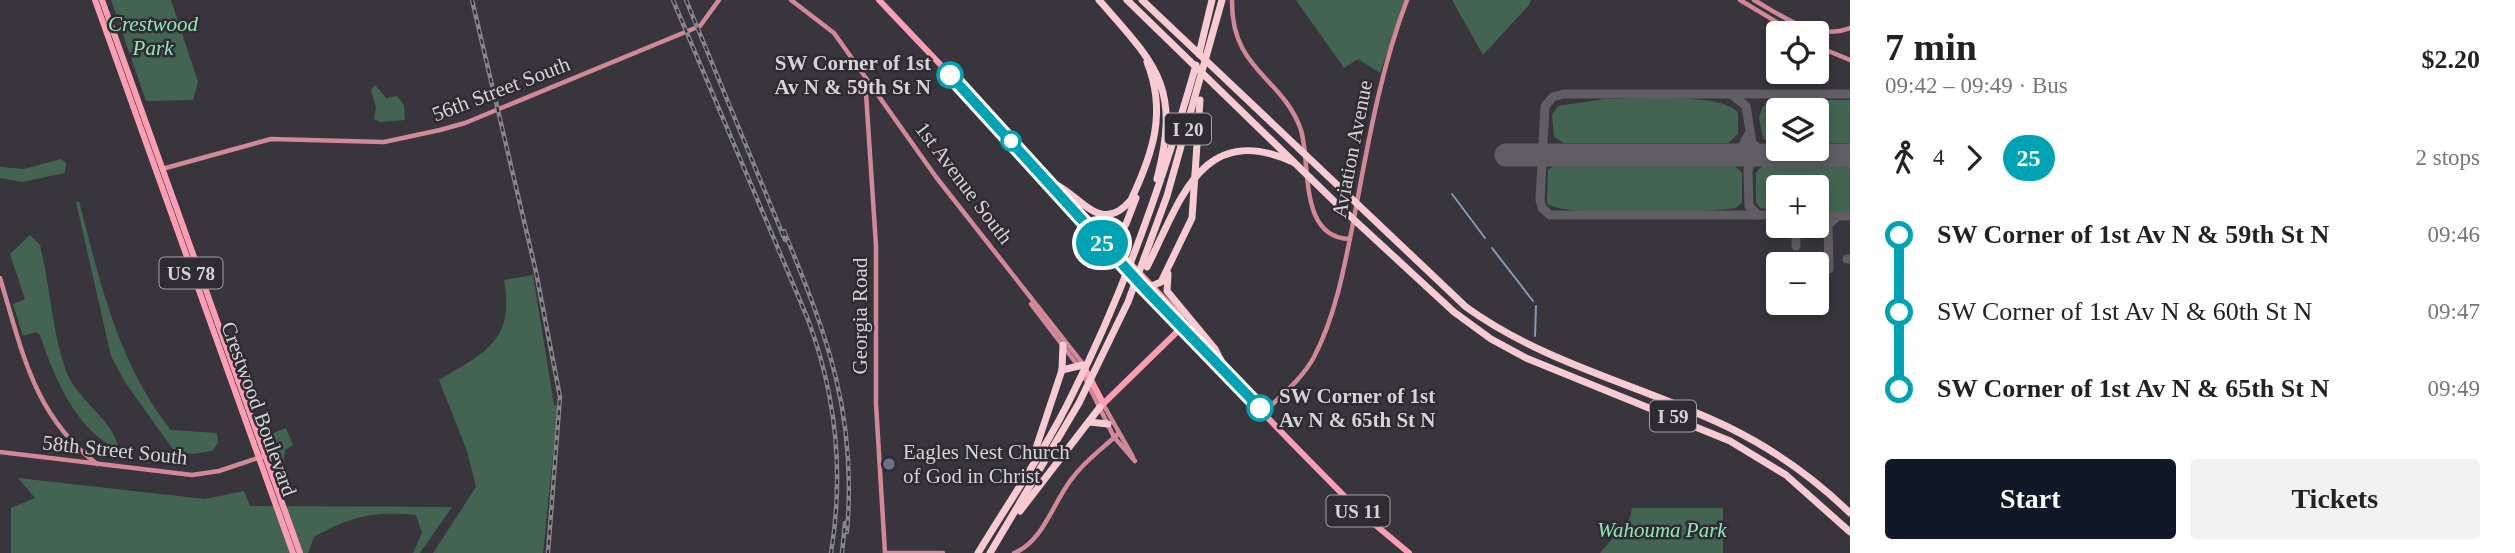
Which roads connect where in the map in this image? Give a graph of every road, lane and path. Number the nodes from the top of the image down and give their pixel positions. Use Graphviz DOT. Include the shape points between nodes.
graph roads {
  1 [pos="95,0"];
  2 [pos="102,0"];
  3 [pos="719,0"];
  4 [pos="791,0"];
  5 [pos="879,0"];
  6 [pos="1099,0"];
  7 [pos="1127,0"];
  8 [pos="1143,0"];
  9 [pos="1149,0"];
  10 [pos="1212,0"];
  11 [pos="1222,0"];
  12 [pos="1233,0"];
  13 [pos="1407,0"];
  14 [pos="1740,0"];
  15 [pos="1754,0"];
  16 [pos="1157,14"];
  17 [pos="1776,21"];
  18 [pos="1850,28"];
  19 [pos="1132,37"];
  20 [pos="1829,51"];
  21 [pos="1850,60"];
  22 [pos="865,78"];
  23 [pos="1203,79"];
  24 [pos="1019,150"];
  25 [pos="1284,154"];
  26 [pos="162,169"];
  27 [pos="154,171"];
  28 [pos="1058,185"];
  29 [pos="1138,187"];
  30 [pos="1140,239"];
  31 [pos="1350,239"];
  32 [pos="1107,244"];
  33 [pos="1149,257"];
  34 [pos="1168,271"];
  35 [pos="0,278"];
  36 [pos="1149,289"];
  37 [pos="1026,294"];
  38 [pos="1183,326"];
  39 [pos="1063,345"];
  40 [pos="1080,365"];
  41 [pos="1062,370"];
  42 [pos="1227,372"];
  43 [pos="1102,405"];
  44 [pos="1264,412"];
  45 [pos="1089,422"];
  46 [pos="1108,424"];
  47 [pos="1116,435"];
  48 [pos="0,452"];
  49 [pos="266,455"];
  50 [pos="258,458"];
  51 [pos="97,464"];
  52 [pos="1020,485"];
  53 [pos="1850,513"];
  54 [pos="1850,532"];
  55 [pos="1001,535"];
  56 [pos="293,553"];
  57 [pos="300,553"];
  58 [pos="885,553"];
  59 [pos="943,553"];
  60 [pos="978,553"];
  61 [pos="990,553"];
  62 [pos="1014,553"];
  63 [pos="1409,553"];
  1 -- 27 [label="main road, Crestwood Boulevard / US 78"];
  2 -- 26 [label="main road, Crestwood Boulevard / US 78"];
  3 -- 26 [label="street, 56th Street South" via="702,24 687,32 465,123 384,142 271,139"];
  4 -- 22 [label="street, 1st Avenue South" via="834,33"];
  5 -- 24 [label="main road, US 11"];
  6 -- 19 [label="highway, I 20"];
  7 -- 25 [label="highway"];
  8 -- 16 [label="highway, I 59"];
  9 -- 16 [label="highway"];
  10 -- 30 [label="highway" via="1191,84"];
  11 -- 23 [label="highway, I 20"];
  12 -- 31 [label="street" via="1238,44 1298,122 1315,214 1333,235"];
  13 -- 31 [label="street, Aviation Avenue" via="1382,75"];
  14 -- 17 [label="street"];
  15 -- 18 [label="street" via="1809,30 1833,33"];
  16 -- 53 [label="highway, I 59" via="1444,288 1488,322 1545,352 1730,428 1808,476"];
  19 -- 29 [label="highway" via="1148,64 1159,115 1157,135"];
  19 -- 30 [label="highway, I 20" via="1154,66 1167,106 1164,152"];
  20 -- 21 [label="street"];
  22 -- 37 [label="street, 1st Avenue South"];
  22 -- 58 [label="street, Georgia Road" via="876,246 876,404"];
  23 -- 33 [label="highway, I 20"];
  23 -- 34 [label="highway" via="1192,218"];
  24 -- 28 [label="main road, US 11"];
  24 -- 32 [label="main road, US 11"];
  25 -- 33 [label="highway" via="1243,150 1206,166 1185,188"];
  25 -- 54 [label="highway, I 59" via="1426,288 1479,330 1535,363 1730,442 1786,475"];
  26 -- 27 [label="street, 56th Street South"];
  26 -- 49 [label="main road, Crestwood Boulevard / US 78"];
  27 -- 50 [label="main road, Crestwood Boulevard / US 78"];
  28 -- 29 [label="highway" via="1102,215 1124,208"];
  28 -- 32 [label="main road, US 11"];
  29 -- 32 [label="highway" via="1126,224"];
  30 -- 52 [label="highway" via="1074,393"];
  31 -- 44 [label="street, Aviation Avenue" via="1327,329 1313,359"];
  32 -- 36 [label="main road, US 11"];
  33 -- 55 [label="highway, I 20" via="1079,403"];
  34 -- 36 [label="highway"];
  34 -- 42 [label="highway" via="1167,291 1215,349"];
  35 -- 51 [label="street" via="39,397 68,440"];
  36 -- 38 [label="main road, US 11" via="1181,317"];
  37 -- 39 [label="street, 1st Avenue South"];
  37 -- 40 [label="street, 1st Avenue South"];
  38 -- 42 [label="main road, US 11"];
  38 -- 43 [label="main road"];
  39 -- 40 [label="street, 1st Avenue South"];
  39 -- 41 [label="highway"];
  40 -- 41 [label="highway"];
  40 -- 43 [label="main road, 1st Avenue South"];
  41 -- 52 [label="highway" via="1046,426"];
  42 -- 44 [label="main road, US 11"];
  43 -- 45 [label="highway"];
  43 -- 46 [label="street, 1st Avenue South"];
  43 -- 47 [label="street, 1st Avenue South"];
  44 -- 63 [label="main road, US 11" via="1360,513"];
  45 -- 46 [label="highway"];
  45 -- 55 [label="highway"];
  46 -- 47 [label="street, 1st Avenue South"];
  47 -- 47 [label="street, 1st Avenue South" via="1135,461"];
  47 -- 62 [label="street" via="1073,477 1030,543"];
  48 -- 51 [label="street, 58th Street South"];
  49 -- 50 [label="street, 58th Street South"];
  49 -- 57 [label="main road, Crestwood Boulevard / US 78"];
  50 -- 51 [label="street, 58th Street South" via="198,475"];
  50 -- 56 [label="main road, Crestwood Boulevard / US 78"];
  52 -- 60 [label="highway"];
  55 -- 61 [label="highway, I 20"];
  58 -- 59 [label="street"];
}
